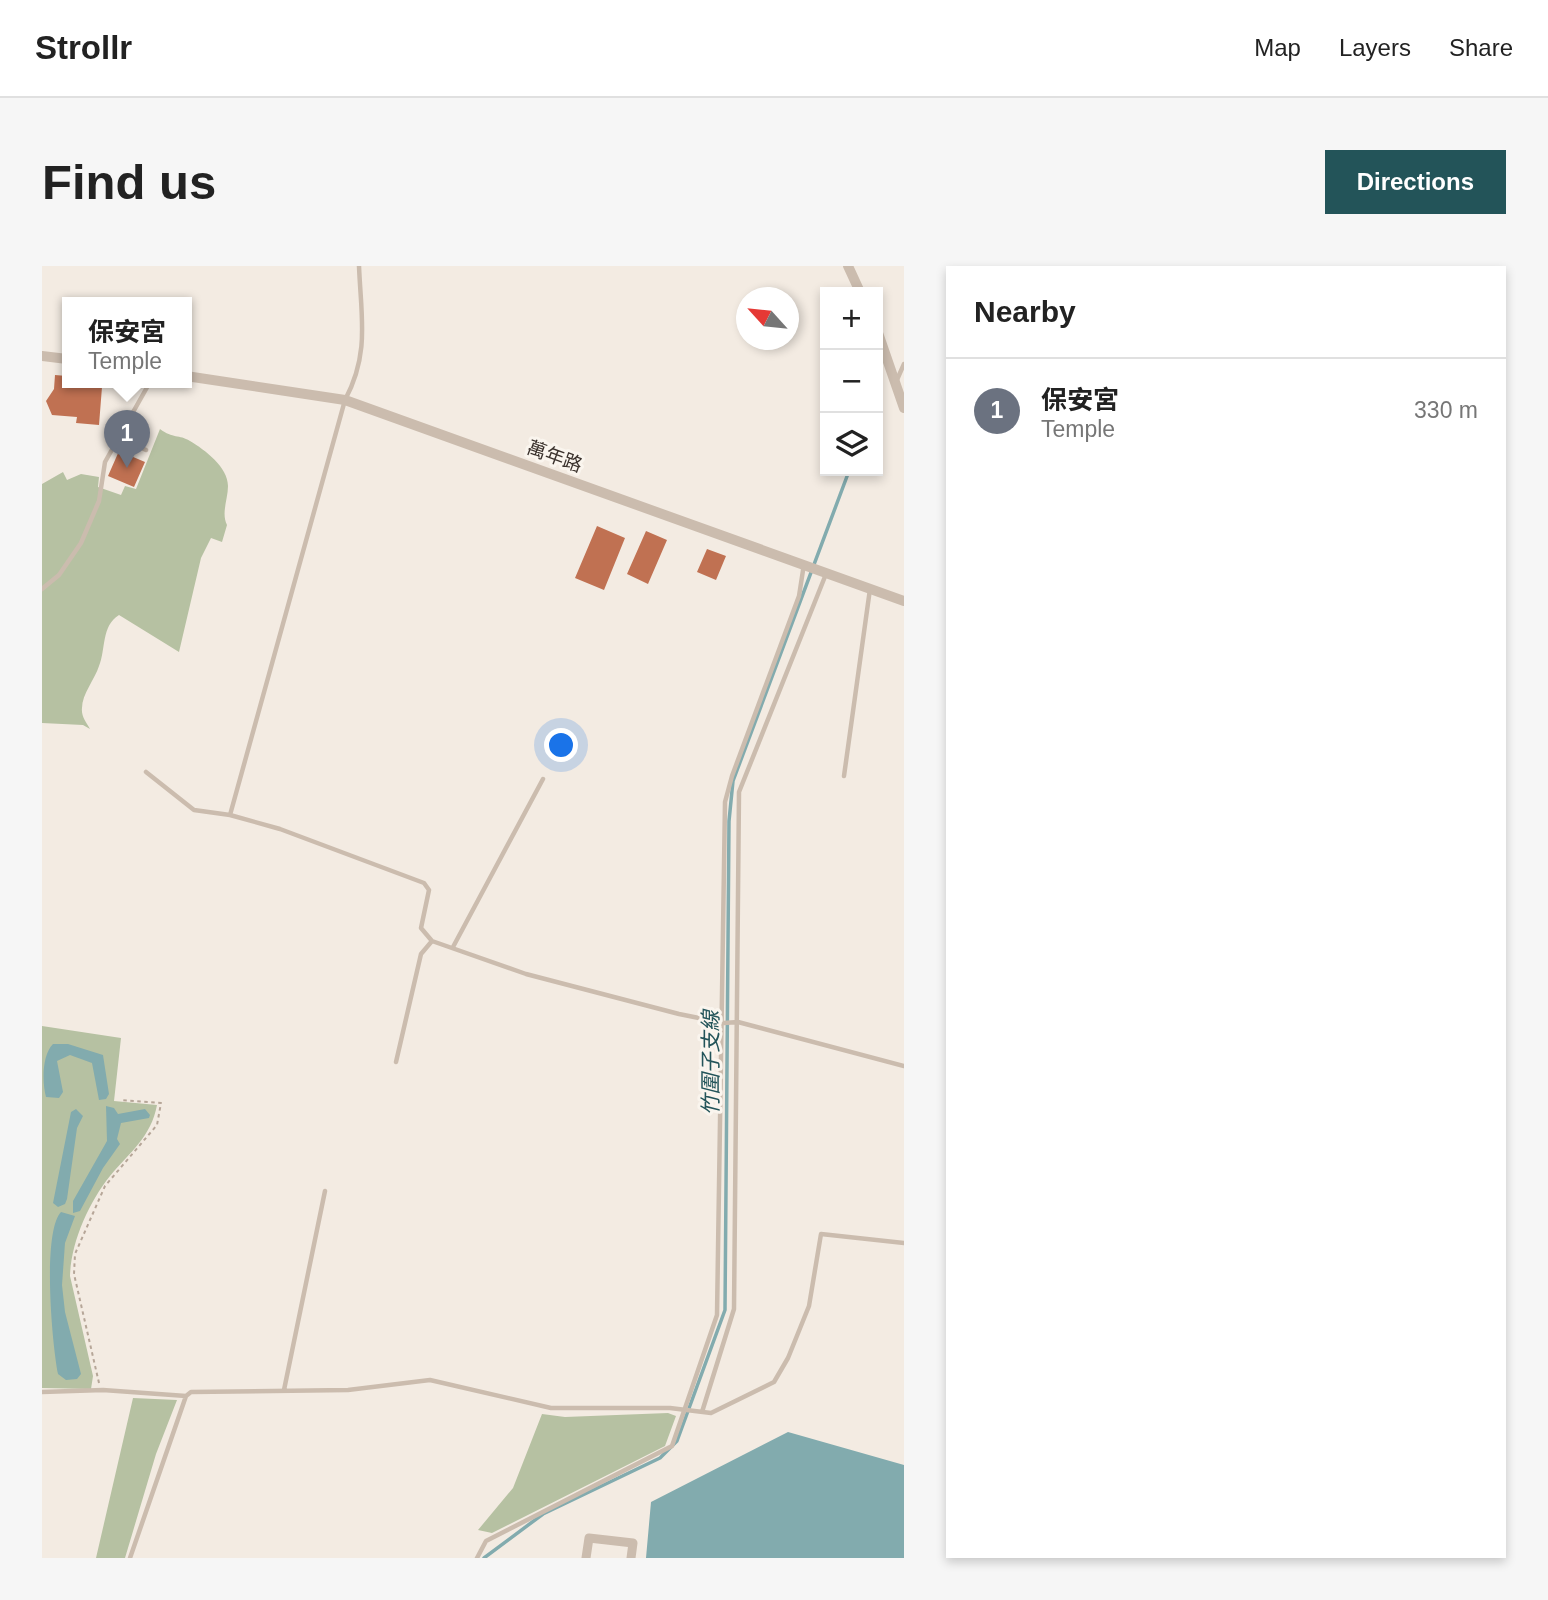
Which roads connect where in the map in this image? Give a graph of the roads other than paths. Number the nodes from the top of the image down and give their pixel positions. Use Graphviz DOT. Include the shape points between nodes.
graph roads {
  1 [pos="359,266"];
  2 [pos="848,266"];
  3 [pos="858,287"];
  4 [pos="883,344"];
  5 [pos="42,356"];
  6 [pos="62,358"];
  7 [pos="904,364"];
  8 [pos="192,377"];
  9 [pos="894,385"];
  10 [pos="147,388"];
  11 [pos="345,400"];
  12 [pos="904,408"];
  13 [pos="119,438"];
  14 [pos="146,450"];
  15 [pos="804,564"];
  16 [pos="827,572"];
  17 [pos="870,588"];
  18 [pos="42,589"];
  19 [pos="904,601"];
  20 [pos="146,772"];
  21 [pos="844,776"];
  22 [pos="543,779"];
  23 [pos="230,815"];
  24 [pos="432,941"];
  25 [pos="453,947"];
  26 [pos="738,1022"];
  27 [pos="724,1023"];
  28 [pos="396,1062"];
  29 [pos="904,1066"];
  30 [pos="325,1191"];
  31 [pos="904,1242"];
  32 [pos="284,1390"];
  33 [pos="42,1392"];
  34 [pos="186,1396"];
  35 [pos="683,1410"];
  36 [pos="702,1412"];
  37 [pos="130,1558"];
  38 [pos="477,1558"];
  39 [pos="586,1558"];
  40 [pos="631,1558"];
  1 -- 11 [label="lane" via="363,354"];
  2 -- 3 [label="street"];
  4 -- 9 [label="street"];
  5 -- 6 [label="street"];
  7 -- 9 [label="lane"];
  8 -- 11 [label="street, 萬年路"];
  9 -- 12 [label="street"];
  10 -- 13 [label="lane"];
  11 -- 15 [label="street, 萬年路"];
  11 -- 23 [label="lane"];
  13 -- 14 [label="lane"];
  13 -- 18 [label="lane" via="105,462 99,502 80,543"];
  15 -- 16 [label="street, 萬年路"];
  15 -- 27 [label="lane" via="799,596 725,802"];
  16 -- 17 [label="street, 萬年路"];
  16 -- 26 [label="lane" via="739,792"];
  17 -- 19 [label="street, 萬年路"];
  17 -- 21 [label="lane"];
  20 -- 23 [label="lane" via="194,810"];
  22 -- 25 [label="lane"];
  23 -- 24 [label="lane" via="424,883 429,890 421,928"];
  24 -- 25 [label="lane"];
  24 -- 28 [label="lane" via="421,954"];
  25 -- 27 [label="lane" via="526,974"];
  26 -- 27 [label="lane"];
  26 -- 29 [label="lane"];
  26 -- 36 [label="lane" via="734,1309"];
  27 -- 35 [label="lane" via="718,1315"];
  30 -- 32 [label="lane"];
  31 -- 36 [label="lane" via="821,1234 809,1306 789,1358 774,1382 711,1413"];
  32 -- 34 [label="lane" via="191,1392"];
  32 -- 35 [label="lane" via="348,1390 430,1380 551,1408"];
  33 -- 34 [label="lane"];
  34 -- 37 [label="lane"];
  35 -- 36 [label="lane"];
  35 -- 38 [label="lane" via="672,1446 486,1542"];
  39 -- 40 [label="street" via="589,1538 633,1543"];
}
